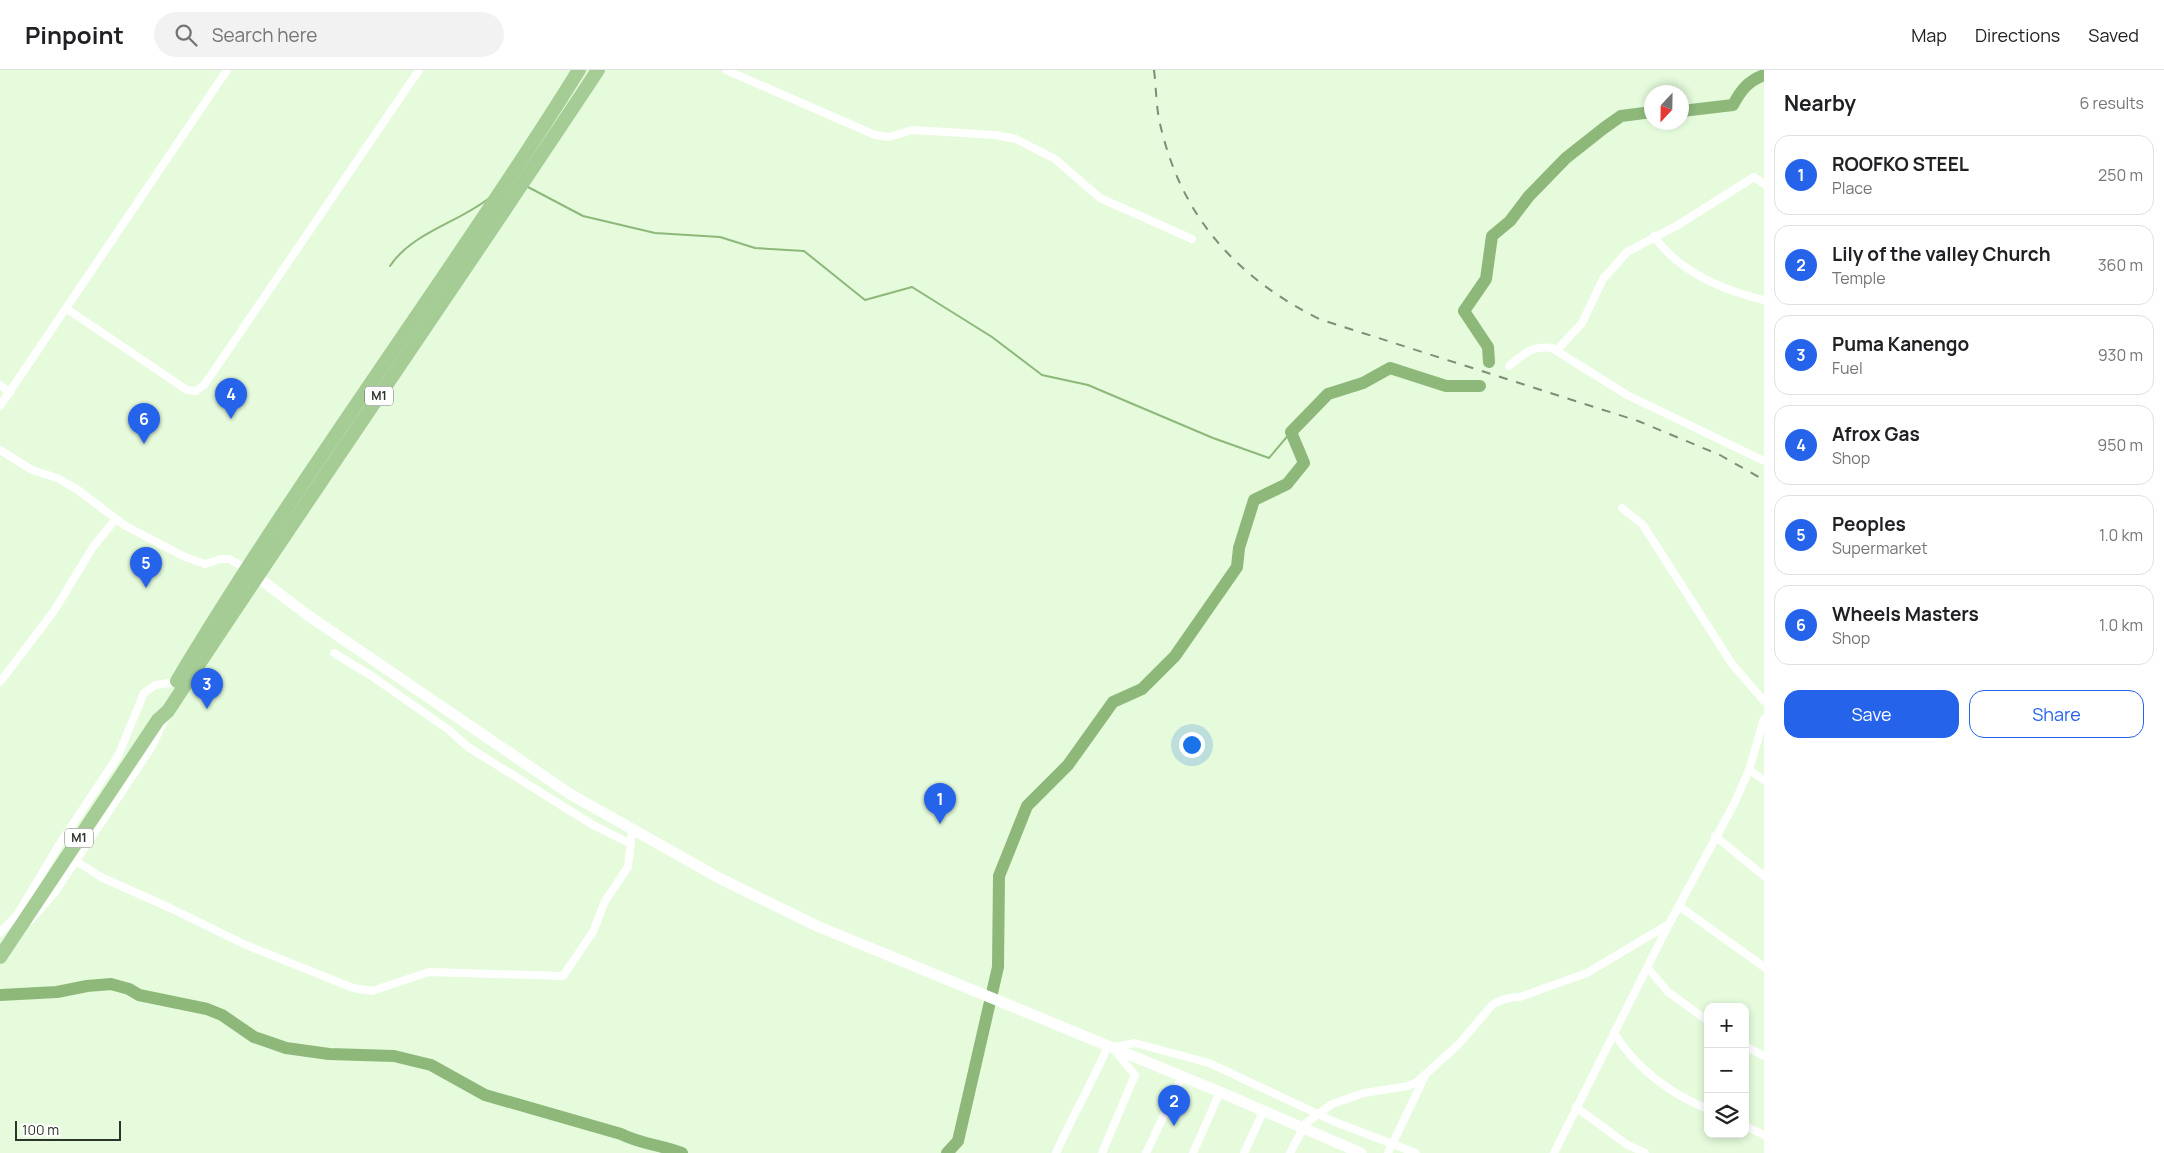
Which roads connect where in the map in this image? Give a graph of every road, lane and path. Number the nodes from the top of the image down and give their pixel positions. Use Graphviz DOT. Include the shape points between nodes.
graph roads {
  1 [pos="227,70"];
  2 [pos="419,70"];
  3 [pos="579,70"];
  4 [pos="598,70"];
  5 [pos="726,70"];
  6 [pos="1764,184"];
  7 [pos="1654,236"];
  8 [pos="1192,240"];
  9 [pos="1764,300"];
  10 [pos="67,309"];
  11 [pos="1557,350"];
  12 [pos="1508,366"];
  13 [pos="0,385"];
  14 [pos="10,393"];
  15 [pos="0,406"];
  16 [pos="0,450"];
  17 [pos="1764,461"];
  18 [pos="1622,508"];
  19 [pos="115,520"];
  20 [pos="252,573"];
  21 [pos="334,653"];
  22 [pos="0,682"];
  23 [pos="177,682"];
  24 [pos="1764,701"];
  25 [pos="163,715"];
  26 [pos="1764,719"];
  27 [pos="1749,770"];
  28 [pos="1764,780"];
  29 [pos="632,831"];
  30 [pos="1715,836"];
  31 [pos="631,844"];
  32 [pos="76,861"];
  33 [pos="1764,876"];
  34 [pos="1679,906"];
  35 [pos="1670,924"];
  36 [pos="6,936"];
  37 [pos="0,956"];
  38 [pos="1764,967"];
  39 [pos="1648,968"];
  40 [pos="1704,1019"];
  41 [pos="1614,1033"];
  42 [pos="1110,1047"];
  43 [pos="1749,1048"];
  44 [pos="1764,1056"];
  45 [pos="1425,1075"];
  46 [pos="1182,1077"];
  47 [pos="1220,1092"];
  48 [pos="1576,1107"];
  49 [pos="1704,1107"];
  50 [pos="1263,1112"];
  51 [pos="1320,1114"];
  52 [pos="1302,1128"];
  53 [pos="1749,1128"];
  54 [pos="1764,1135"];
  55 [pos="1392,1144"];
  56 [pos="1340,1149"];
  57 [pos="1056,1153"];
  58 [pos="1102,1153"];
  59 [pos="1146,1153"];
  60 [pos="1192,1153"];
  61 [pos="1244,1153"];
  62 [pos="1290,1153"];
  63 [pos="1361,1153"];
  64 [pos="1388,1153"];
  65 [pos="1416,1153"];
  66 [pos="1554,1153"];
  67 [pos="1645,1153"];
  1 -- 10 [label="street"];
  2 -- 10 [label="street" via="205,384 196,391 187,390"];
  3 -- 20 [label="highway, M1"];
  4 -- 20 [label="highway, M1" via="476,255"];
  5 -- 8 [label="street" via="875,135 889,137 912,130 1016,139 1055,160 1100,198"];
  6 -- 7 [label="street" via="1754,177 1678,225"];
  7 -- 9 [label="street" via="1662,248 1687,270"];
  7 -- 11 [label="street" via="1631,248 1617,261 1598,289 1582,323"];
  10 -- 14 [label="street"];
  11 -- 12 [label="street" via="1543,346 1533,348"];
  11 -- 17 [label="street" via="1627,395"];
  13 -- 14 [label="street"];
  14 -- 15 [label="street"];
  16 -- 19 [label="street" via="28,468 57,478 78,490"];
  18 -- 24 [label="street" via="1643,525 1732,664"];
  19 -- 20 [label="street" via="196,562 206,564 229,559"];
  19 -- 22 [label="street" via="93,547 54,611"];
  20 -- 23 [label="highway, M1"];
  20 -- 25 [label="highway, M1"];
  20 -- 29 [label="main road" via="306,614 510,754"];
  21 -- 31 [label="street" via="370,674 468,747"];
  23 -- 25 [label="highway, M1" via="161,708"];
  23 -- 36 [label="street" via="155,684 144,693 118,756 56,848"];
  25 -- 32 [label="street" via="151,748"];
  25 -- 36 [label="highway, M1"];
  26 -- 27 [label="street"];
  27 -- 28 [label="street"];
  27 -- 30 [label="street"];
  29 -- 31 [label="street"];
  29 -- 42 [label="main road" via="817,926"];
  30 -- 33 [label="street"];
  30 -- 34 [label="street"];
  31 -- 32 [label="street" via="630,859 624,873 605,901 593,932 562,976 430,972 372,991 336,983 246,945 101,877"];
  32 -- 36 [label="street" via="37,914"];
  34 -- 35 [label="street"];
  34 -- 38 [label="street"];
  35 -- 39 [label="street"];
  35 -- 45 [label="street" via="1587,973 1520,997 1498,1001"];
  36 -- 37 [label="highway, M1"];
  39 -- 40 [label="street" via="1668,992"];
  39 -- 41 [label="street"];
  41 -- 48 [label="street"];
  41 -- 49 [label="street" via="1626,1053 1656,1078 1690,1102"];
  42 -- 46 [label="main road"];
  42 -- 51 [label="street" via="1135,1044 1209,1063"];
  42 -- 57 [label="street" via="1077,1106"];
  42 -- 58 [label="street" via="1134,1075"];
  43 -- 44 [label="street"];
  45 -- 51 [label="street" via="1408,1086 1345,1098"];
  45 -- 55 [label="street"];
  46 -- 47 [label="main road"];
  46 -- 59 [label="street"];
  47 -- 50 [label="main road"];
  47 -- 60 [label="street"];
  48 -- 66 [label="street"];
  48 -- 67 [label="street" via="1626,1144"];
  50 -- 52 [label="main road"];
  50 -- 61 [label="street"];
  51 -- 52 [label="street"];
  51 -- 55 [label="street"];
  52 -- 56 [label="main road"];
  52 -- 62 [label="street"];
  53 -- 54 [label="street"];
  55 -- 64 [label="street"];
  55 -- 65 [label="street"];
  56 -- 63 [label="main road"];
}
